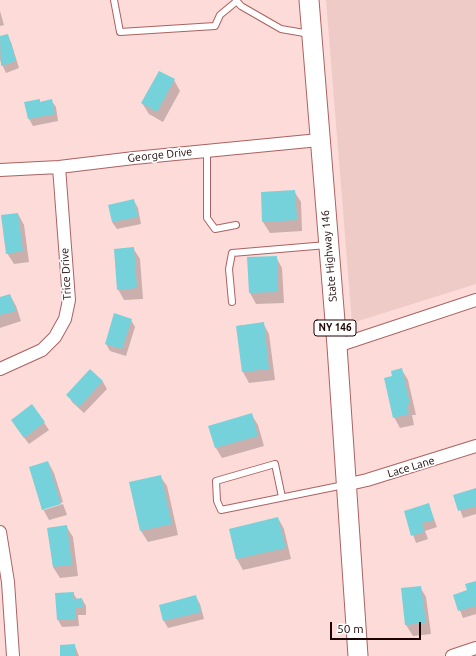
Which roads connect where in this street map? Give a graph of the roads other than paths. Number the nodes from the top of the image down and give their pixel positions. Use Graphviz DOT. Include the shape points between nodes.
graph roads {
  1 [pos="114,0"];
  2 [pos="236,0"];
  3 [pos="309,0"];
  4 [pos="311,34"];
  5 [pos="319,140"];
  6 [pos="207,151"];
  7 [pos="59,167"];
  8 [pos="0,170"];
  9 [pos="236,225"];
  10 [pos="328,245"];
  11 [pos="476,300"];
  12 [pos="232,302"];
  13 [pos="337,346"];
  14 [pos="0,369"];
  15 [pos="476,446"];
  16 [pos="345,485"];
  17 [pos="282,497"];
  18 [pos="0,532"];
  19 [pos="4,583"];
  20 [pos="476,648"];
  21 [pos="13,656"];
  22 [pos="358,656"];
  23 [pos="452,656"];
  1 -- 2 [label="lane" via="120,32 215,26 220,15"];
  2 -- 4 [label="lane" via="241,6 281,29"];
  3 -- 4 [label="main road, State Highway 146 / NY 146"];
  4 -- 5 [label="main road, State Highway 146 / NY 146"];
  5 -- 6 [label="street, George Drive"];
  5 -- 10 [label="main road, State Highway 146 / NY 146"];
  6 -- 7 [label="street, George Drive"];
  6 -- 9 [label="lane" via="207,218 215,229"];
  7 -- 8 [label="street, George Drive"];
  7 -- 14 [label="street, Trice Drive" via="69,300 65,319 55,337 42,350"];
  10 -- 12 [label="lane" via="232,253 229,269"];
  10 -- 13 [label="main road, State Highway 146 / NY 146"];
  11 -- 13 [label="street"];
  13 -- 16 [label="main road, State Highway 146 / NY 146"];
  15 -- 16 [label="street, Lace Lane"];
  16 -- 17 [label="lane"];
  16 -- 22 [label="main road, State Highway 146 / NY 146"];
  17 -- 17 [label="lane" via="221,510 217,501 216,481 275,464"];
  18 -- 19 [label="street"];
  19 -- 21 [label="street"];
  20 -- 23 [label="street"];
}
